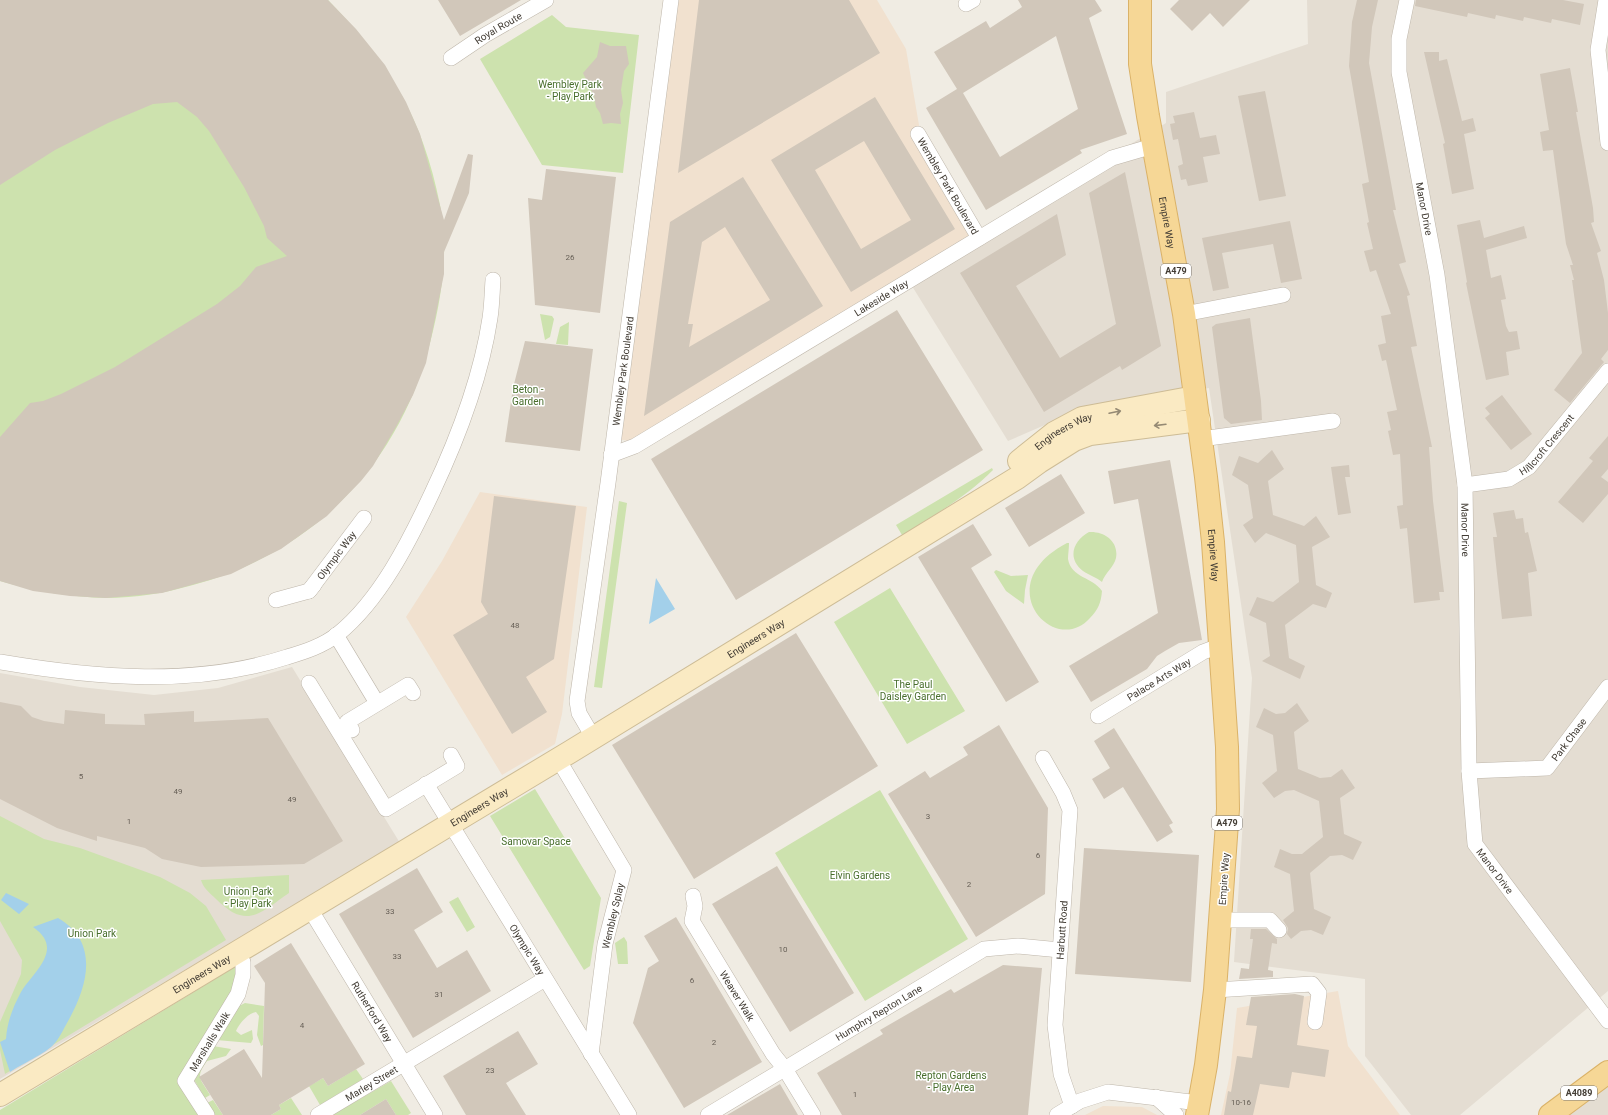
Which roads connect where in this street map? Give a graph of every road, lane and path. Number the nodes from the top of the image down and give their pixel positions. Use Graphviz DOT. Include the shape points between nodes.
graph roads {
  1 [pos="546,0"];
  2 [pos="671,0"];
  3 [pos="1140,0"];
  4 [pos="1407,0"];
  5 [pos="1606,0"];
  6 [pos="451,58"];
  7 [pos="918,134"];
  8 [pos="1608,143"];
  9 [pos="1154,146"];
  10 [pos="979,238"];
  11 [pos="493,280"];
  12 [pos="1283,295"];
  13 [pos="1184,314"];
  14 [pos="1608,371"];
  15 [pos="1195,397"];
  16 [pos="1333,421"];
  17 [pos="1200,430"];
  18 [pos="611,455"];
  19 [pos="1465,485"];
  20 [pos="956,515"];
  21 [pos="364,518"];
  22 [pos="333,562"];
  23 [pos="309,591"];
  24 [pos="276,600"];
  25 [pos="336,635"];
  26 [pos="1220,650"];
  27 [pos="0,662"];
  28 [pos="310,683"];
  29 [pos="1608,687"];
  30 [pos="380,708"];
  31 [pos="1098,716"];
  32 [pos="593,737"];
  33 [pos="1043,758"];
  34 [pos="564,769"];
  35 [pos="1469,771"];
  36 [pos="451,824"];
  37 [pos="693,896"];
  38 [pos="310,909"];
  39 [pos="1221,920"];
  40 [pos="1279,930"];
  41 [pos="1060,950"];
  42 [pos="242,962"];
  43 [pos="545,979"];
  44 [pos="1215,990"];
  45 [pos="1608,1021"];
  46 [pos="1315,1022"];
  47 [pos="591,1054"];
  48 [pos="402,1063"];
  49 [pos="785,1069"];
  50 [pos="1608,1072"];
  51 [pos="0,1095"];
  52 [pos="1156,1097"];
  53 [pos="1072,1106"];
  54 [pos="1198,1109"];
  55 [pos="207,1115"];
  56 [pos="318,1115"];
  57 [pos="434,1115"];
  58 [pos="629,1115"];
  59 [pos="708,1115"];
  60 [pos="813,1115"];
  61 [pos="1057,1115"];
  62 [pos="1176,1115"];
  63 [pos="1550,1115"];
  1 -- 6 [label="street, Royal Route"];
  2 -- 18 [label="street, Wembley Park Boulevard"];
  3 -- 9 [label="main road, Empire Way / A479" via="1140,64"];
  4 -- 19 [label="street, Manor Drive" via="1399,39 1399,72 1437,275"];
  5 -- 8 [label="street" via="1598,50"];
  7 -- 10 [label="street, Wembley Park Boulevard"];
  9 -- 10 [label="street, Lakeside Way" via="1112,158"];
  9 -- 13 [label="main road, Empire Way / A479"];
  10 -- 18 [label="street, Lakeside Way" via="666,428 635,446"];
  11 -- 25 [label="street" via="490,318 478,370 458,435 444,469 418,524 395,563 367,605"];
  12 -- 13 [label="street"];
  13 -- 15 [label="main road, Empire Way / A479"];
  14 -- 19 [label="street, Hillcroft Crescent" via="1529,467 1510,479"];
  15 -- 17 [label="main road, Empire Way / A479"];
  20 -- 15 [label="street, Engineers Way, one-way" via="1030,450 1082,418"];
  16 -- 17 [label="street"];
  17 -- 20 [label="street, Engineers Way, one-way" via="1109,430 1085,436 1074,440"];
  17 -- 26 [label="main road, Empire Way / A479" via="1213,542"];
  18 -- 32 [label="street, Wembley Park Boulevard" via="577,701 580,713"];
  19 -- 35 [label="street, Manor Drive"];
  20 -- 32 [label="street, Engineers Way"];
  21 -- 23 [label="street, Olympic Way"];
  22 -- 23 [label="street, Olympic Way"];
  23 -- 24 [label="street"];
  25 -- 27 [label="street" via="314,648 272,662 213,673 133,677 40,669"];
  25 -- 30 [label="street"];
  26 -- 31 [label="street, Palace Arts Way" via="1211,649 1203,652"];
  26 -- 39 [label="main road, Empire Way / A479" via="1227,748 1228,809"];
  28 -- 36 [label="street, Olympic Way" via="386,809 421,780"];
  29 -- 35 [label="street, Park Chase" via="1547,768"];
  32 -- 36 [label="street, Engineers Way"];
  33 -- 41 [label="street, Harbutt Road" via="1063,792 1070,810"];
  34 -- 47 [label="street, Wembley Splay" via="624,870 605,944"];
  35 -- 45 [label="street, Manor Drive" via="1474,844"];
  36 -- 38 [label="street, Engineers Way"];
  36 -- 43 [label="street, Olympic Way"];
  37 -- 49 [label="street, Weaver Walk" via="695,906 692,921 773,1054"];
  38 -- 48 [label="street, Rutherford Way"];
  38 -- 51 [label="street, Engineers Way"];
  39 -- 40 [label="street" via="1270,920"];
  39 -- 44 [label="main road, Empire Way / A479"];
  41 -- 49 [label="street, Humphry Repton Lane" via="1018,946 984,949"];
  41 -- 53 [label="street, Harbutt Road" via="1055,1025 1061,1074"];
  42 -- 55 [label="street, Marshalls Walk" via="243,975 238,994 185,1081"];
  43 -- 47 [label="street, Olympic Way"];
  43 -- 48 [label="street, Marley Street"];
  44 -- 46 [label="street" via="1312,984 1320,993"];
  44 -- 54 [label="main road, Empire Way / A479"];
  47 -- 58 [label="street, Olympic Way"];
  48 -- 56 [label="street, Marley Street"];
  48 -- 57 [label="street, Rutherford Way"];
  49 -- 59 [label="street, Humphry Repton Lane"];
  49 -- 60 [label="street, Weaver Walk"];
  50 -- 63 [label="main road, A4089"];
  52 -- 53 [label="street" via="1108,1092"];
  52 -- 54 [label="street"];
  52 -- 62 [label="street"];
  53 -- 61 [label="street"];
}
